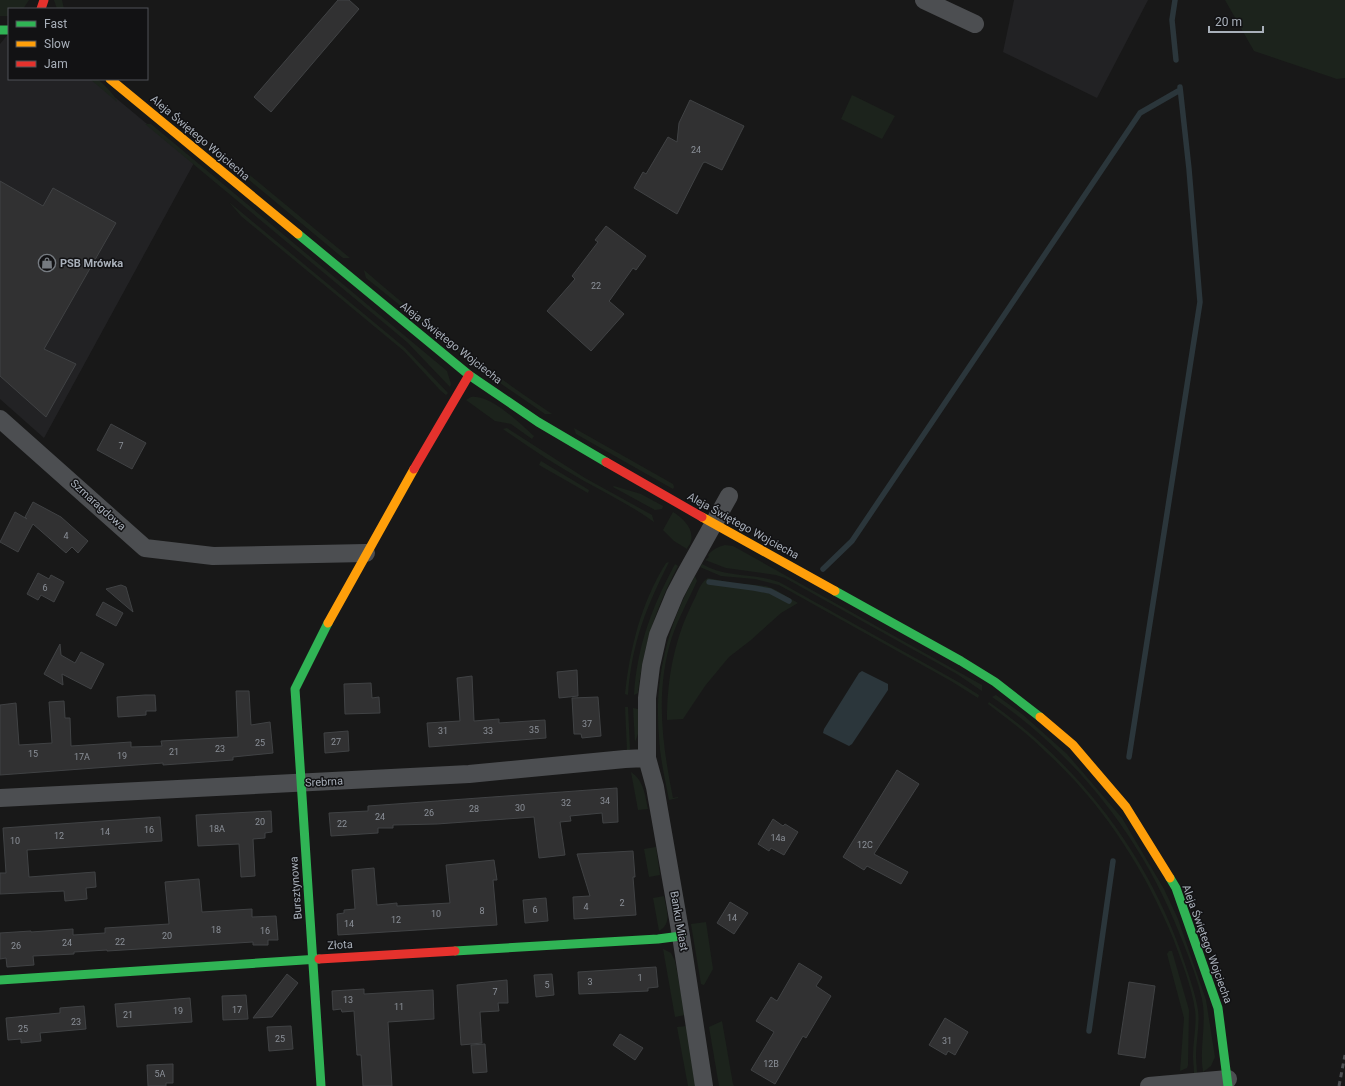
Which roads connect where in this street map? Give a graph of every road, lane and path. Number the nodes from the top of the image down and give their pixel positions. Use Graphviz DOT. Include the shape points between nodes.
graph roads {
  1 [pos="924,0"];
  2 [pos="975,24"];
  3 [pos="111,80"];
  4 [pos="469,375"];
  5 [pos="0,419"];
  6 [pos="728,496"];
  7 [pos="713,524"];
  8 [pos="366,553"];
  9 [pos="648,758"];
  10 [pos="300,783"];
  11 [pos="0,798"];
  12 [pos="681,936"];
  13 [pos="312,959"];
  14 [pos="0,980"];
  15 [pos="1228,1083"];
  16 [pos="321,1086"];
  17 [pos="704,1086"];
  18 [pos="1148,1086"];
  1 -- 2 [label="street"];
  3 -- 4 [label="street, Aleja Świętego Wojciecha"];
  4 -- 7 [label="street, Aleja Świętego Wojciecha" via="538,422"];
  4 -- 8 [label="street"];
  5 -- 8 [label="street, Szmaragdowa" via="146,548 212,556"];
  6 -- 7 [label="street, Banku Miast"];
  7 -- 9 [label="street, Banku Miast" via="675,594 658,635 647,698"];
  7 -- 15 [label="street, Aleja Świętego Wojciecha" via="962,660 1018,698 1047,722 1104,780 1126,808 1176,888 1218,1008"];
  8 -- 10 [label="street, Bursztynowa" via="295,689"];
  9 -- 10 [label="street, Srebrna" via="469,774"];
  9 -- 12 [label="street, Banku Miast" via="656,787"];
  10 -- 11 [label="street, Srebrna"];
  10 -- 13 [label="street, Bursztynowa"];
  12 -- 13 [label="street, Złota"];
  12 -- 17 [label="street, Banku Miast"];
  13 -- 14 [label="street, Złota"];
  13 -- 16 [label="street, Bursztynowa"];
  15 -- 18 [label="street"];
}
